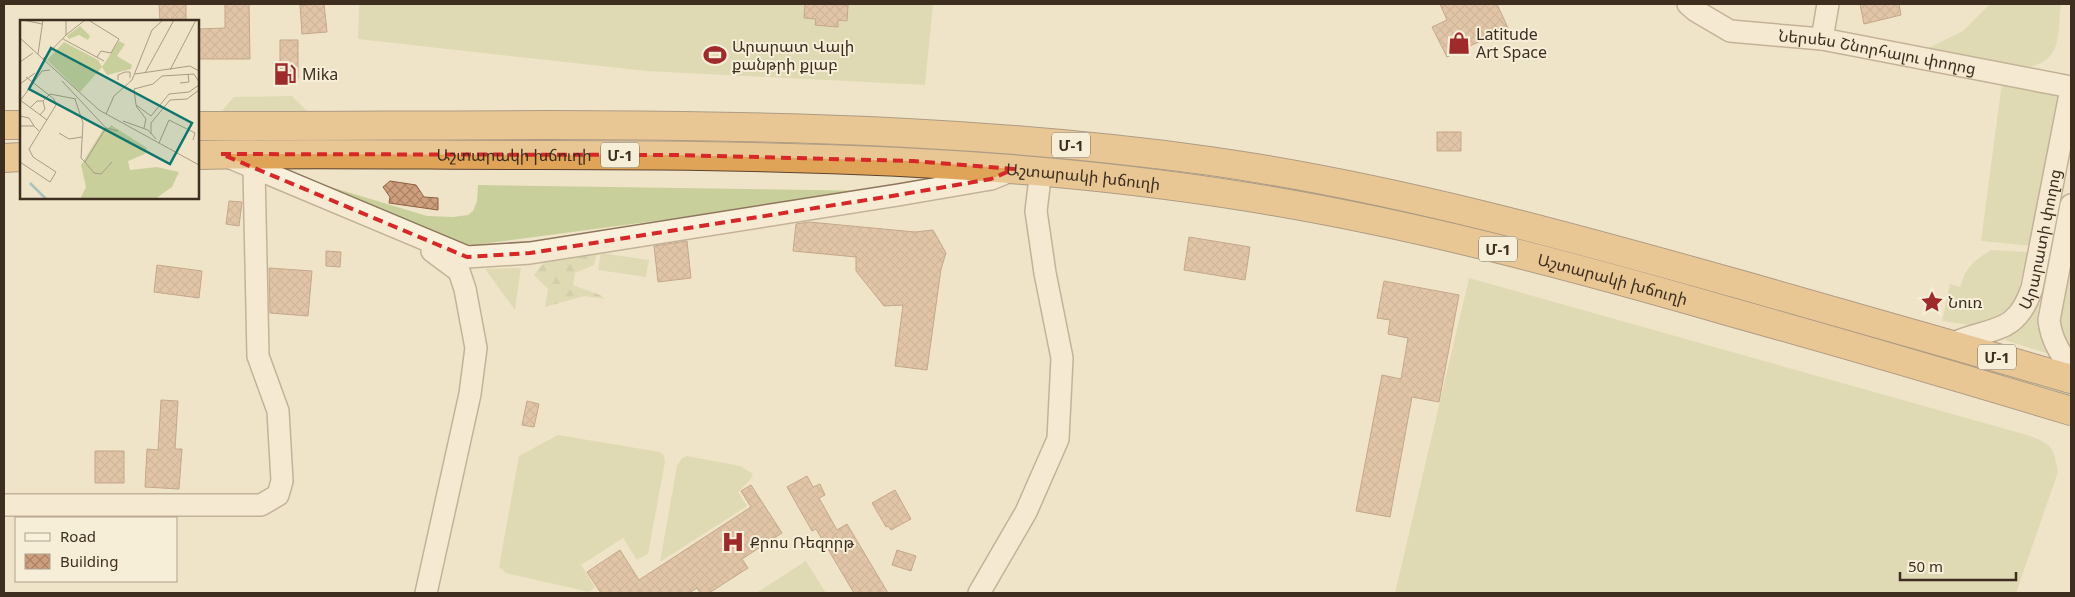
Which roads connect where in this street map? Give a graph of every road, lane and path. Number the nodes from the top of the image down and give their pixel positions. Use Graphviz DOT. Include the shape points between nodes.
graph roads {
  1 [pos="1688,4"];
  2 [pos="1828,4"];
  3 [pos="1822,39"];
  4 [pos="2071,88"];
  5 [pos="4,124"];
  6 [pos="20,125"];
  7 [pos="199,126"];
  8 [pos="209,155"];
  9 [pos="4,158"];
  10 [pos="20,158"];
  11 [pos="254,169"];
  12 [pos="1014,169"];
  13 [pos="1041,170"];
  14 [pos="2071,205"];
  15 [pos="403,231"];
  16 [pos="1678,266"];
  17 [pos="1671,294"];
  18 [pos="1951,344"];
  19 [pos="2071,369"];
  20 [pos="2071,379"];
  21 [pos="2071,411"];
  22 [pos="4,505"];
  23 [pos="426,593"];
  24 [pos="979,593"];
  1 -- 3 [label="street, Ներսես Շնորհալու փողոց" via="1730,31"];
  2 -- 3 [label="street"];
  3 -- 4 [label="street, Ներսես Շնորհալու փողոց"];
  4 -- 18 [label="street, Արարատի փողոց" via="2027,302 2021,313 2008,324"];
  5 -- 6 [label="highway"];
  7 -- 16 [label="highway, Աշտարակի խճուղի / Մ-1" via="675,126 912,132 1040,142 1275,171 1402,196"];
  8 -- 11 [label="street"];
  8 -- 12 [label="highway, Աշտարակի խճուղի / Մ-1" via="675,155 913,161"];
  9 -- 10 [label="highway"];
  11 -- 15 [label="street"];
  11 -- 22 [label="street" via="258,356 278,411 282,481 278,495 261,505"];
  12 -- 13 [label="highway, Աշտարակի խճուղի / Մ-1"];
  12 -- 15 [label="street" via="982,181 530,253 468,257"];
  13 -- 17 [label="highway, Աշտարակի խճուղի / Մ-1" via="1252,197 1416,228"];
  13 -- 24 [label="street" via="1036,211 1044,273 1062,358 1058,439 1026,512"];
  14 -- 19 [label="street, Արարատի փողոց" via="2049,320 2054,342"];
  15 -- 23 [label="street" via="458,271 465,289 476,348 470,394"];
  16 -- 17 [label="highway"];
  16 -- 18 [label="highway, Աշտարակի խճուղի / Մ-1"];
  17 -- 21 [label="highway, Աշտարակի խճուղի / Մ-1"];
  18 -- 20 [label="highway, Մ-1"];
}
